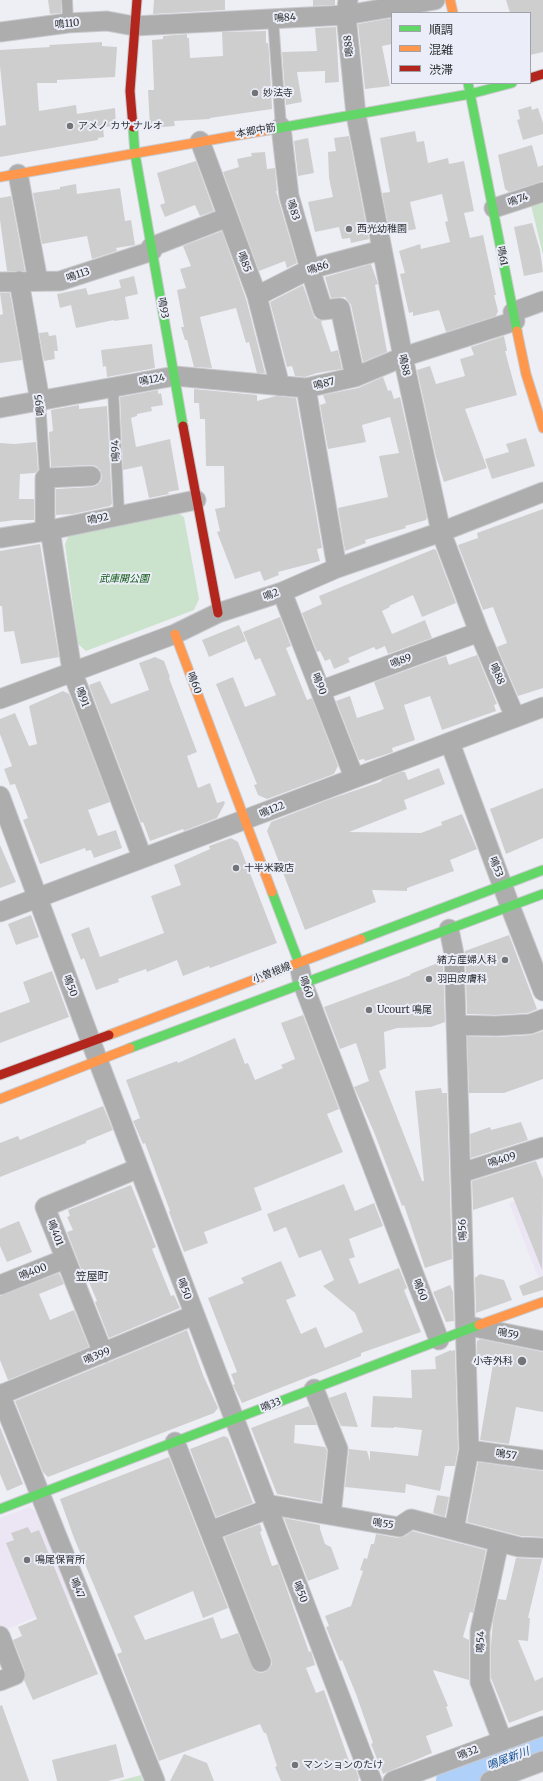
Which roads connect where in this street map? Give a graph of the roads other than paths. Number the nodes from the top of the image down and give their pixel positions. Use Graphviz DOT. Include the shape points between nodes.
graph roads {
  1 [pos="68,0"];
  2 [pos="137,0"];
  3 [pos="435,0"];
  4 [pos="450,0"];
  5 [pos="347,7"];
  6 [pos="453,12"];
  7 [pos="273,19"];
  8 [pos="68,23"];
  9 [pos="134,26"];
  10 [pos="0,32"];
  11 [pos="543,74"];
  12 [pos="531,78"];
  13 [pos="468,84"];
  14 [pos="508,84"];
  15 [pos="470,94"];
  16 [pos="356,115"];
  17 [pos="281,127"];
  18 [pos="200,141"];
  19 [pos="135,154"];
  20 [pos="9,175"];
  21 [pos="543,192"];
  22 [pos="494,208"];
  23 [pos="228,217"];
  24 [pos="152,249"];
  25 [pos="382,250"];
  26 [pos="310,269"];
  27 [pos="9,281"];
  28 [pos="38,281"];
  29 [pos="257,296"];
  30 [pos="543,301"];
  31 [pos="514,316"];
  32 [pos="402,357"];
  33 [pos="175,376"];
  34 [pos="355,377"];
  35 [pos="280,386"];
  36 [pos="113,387"];
  37 [pos="306,388"];
  38 [pos="40,401"];
  39 [pos="0,408"];
  40 [pos="543,428"];
  41 [pos="91,476"];
  42 [pos="45,478"];
  43 [pos="543,492"];
  44 [pos="196,500"];
  45 [pos="118,515"];
  46 [pos="48,530"];
  47 [pos="441,532"];
  48 [pos="0,538"];
  49 [pos="338,568"];
  50 [pos="282,592"];
  51 [pos="218,613"];
  52 [pos="479,632"];
  53 [pos="175,634"];
  54 [pos="72,671"];
  55 [pos="322,690"];
  56 [pos="0,699"];
  57 [pos="543,707"];
  58 [pos="515,717"];
  59 [pos="450,743"];
  60 [pos="354,777"];
  61 [pos="0,796"];
  62 [pos="245,820"];
  63 [pos="142,857"];
  64 [pos="543,870"];
  65 [pos="503,886"];
  66 [pos="543,894"];
  67 [pos="38,897"];
  68 [pos="510,906"];
  69 [pos="0,912"];
  70 [pos="449,929"];
  71 [pos="299,963"];
  72 [pos="303,984"];
  73 [pos="543,991"];
  74 [pos="543,1019"];
  75 [pos="456,1025"];
  76 [pos="91,1042"];
  77 [pos="98,1060"];
  78 [pos="0,1075"];
  79 [pos="0,1098"];
  80 [pos="543,1147"];
  81 [pos="139,1168"];
  82 [pos="461,1173"];
  83 [pos="65,1259"];
  84 [pos="0,1284"];
  85 [pos="543,1302"];
  86 [pos="194,1315"];
  87 [pos="470,1329"];
  88 [pos="439,1340"];
  89 [pos="543,1341"];
  90 [pos="103,1353"];
  91 [pos="314,1389"];
  92 [pos="0,1395"];
  93 [pos="234,1420"];
  94 [pos="175,1442"];
  95 [pos="469,1450"];
  96 [pos="543,1460"];
  97 [pos="39,1494"];
  98 [pos="267,1506"];
  99 [pos="0,1509"];
  100 [pos="331,1515"];
  101 [pos="454,1530"];
  102 [pos="210,1531"];
  103 [pos="499,1542"];
  104 [pos="543,1548"];
  105 [pos="0,1636"];
  106 [pos="261,1662"];
  107 [pos="0,1681"];
  108 [pos="543,1726"];
  109 [pos="502,1740"];
  110 [pos="543,1761"];
  111 [pos="155,1781"];
  112 [pos="372,1781"];
  113 [pos="394,1781"];
  114 [pos="490,1781"];
  1 -- 8 [label="lane"];
  2 -- 9 [label="street, 鳴93"];
  3 -- 5 [label="street, 鳴84"];
  4 -- 6 [label="street"];
  5 -- 7 [label="street, 鳴84"];
  5 -- 16 [label="street, 鳴88"];
  7 -- 9 [label="street, 鳴84"];
  7 -- 17 [label="lane, 鳴83"];
  8 -- 9 [label="street, 鳴110" via="107,21"];
  8 -- 10 [label="street, 鳴110"];
  9 -- 19 [label="street, 鳴93" via="130,91"];
  11 -- 12 [label="street"];
  13 -- 15 [label="street, 鳴61"];
  14 -- 15 [label="street, 本郷中筋"];
  15 -- 16 [label="street, 本郷中筋"];
  15 -- 22 [label="street, 鳴61"];
  16 -- 17 [label="street, 本郷中筋"];
  16 -- 25 [label="street, 鳴88"];
  17 -- 18 [label="street, 本郷中筋"];
  17 -- 26 [label="street, 鳴83" via="289,196"];
  18 -- 19 [label="street, 本郷中筋"];
  18 -- 23 [label="street, 鳴85"];
  19 -- 20 [label="street, 本郷中筋"];
  19 -- 24 [label="street, 鳴93"];
  20 -- 28 [label="street"];
  21 -- 22 [label="street, 鳴74"];
  22 -- 31 [label="street, 鳴61"];
  23 -- 24 [label="street, 鳴113"];
  23 -- 29 [label="street, 鳴85"];
  24 -- 28 [label="street, 鳴113" via="60,281"];
  24 -- 33 [label="street, 鳴93"];
  25 -- 26 [label="street, 鳴86"];
  25 -- 32 [label="street, 鳴88"];
  26 -- 29 [label="street, 鳴86"];
  26 -- 34 [label="street, 鳴83" via="323,310 340,308"];
  27 -- 28 [label="street, 鳴113"];
  27 -- 38 [label="street, 鳴95"];
  29 -- 35 [label="street, 鳴85"];
  30 -- 31 [label="street, 鳴87"];
  31 -- 32 [label="street, 鳴87"];
  31 -- 40 [label="street, 鳴61" via="526,374"];
  32 -- 34 [label="street, 鳴87"];
  32 -- 47 [label="street, 鳴88"];
  33 -- 35 [label="street, 鳴124"];
  33 -- 36 [label="street, 鳴124"];
  33 -- 44 [label="street, 鳴93"];
  34 -- 37 [label="street, 鳴87"];
  35 -- 37 [label="street, 鳴124"];
  36 -- 38 [label="street, 鳴124"];
  36 -- 45 [label="lane, 鳴94"];
  37 -- 49 [label="street, 鳴87"];
  38 -- 39 [label="street, 鳴124"];
  38 -- 42 [label="lane, 鳴95"];
  41 -- 42 [label="street"];
  42 -- 46 [label="street, 鳴95"];
  43 -- 47 [label="street, 鳴2"];
  44 -- 45 [label="street, 鳴92"];
  44 -- 51 [label="street, 鳴93"];
  45 -- 46 [label="street, 鳴92"];
  46 -- 48 [label="street, 鳴92"];
  46 -- 54 [label="street, 鳴91"];
  47 -- 49 [label="street, 鳴2"];
  47 -- 52 [label="street, 鳴88"];
  49 -- 50 [label="street, 鳴2"];
  50 -- 51 [label="street, 鳴2"];
  50 -- 55 [label="street, 鳴90"];
  51 -- 53 [label="street, 鳴2"];
  52 -- 55 [label="street, 鳴89"];
  52 -- 58 [label="street, 鳴88"];
  53 -- 54 [label="street, 鳴2"];
  53 -- 62 [label="street, 鳴60"];
  54 -- 56 [label="street, 鳴2"];
  54 -- 63 [label="street, 鳴91"];
  55 -- 60 [label="street, 鳴90"];
  57 -- 58 [label="street, 鳴122"];
  58 -- 59 [label="street, 鳴122"];
  59 -- 60 [label="street, 鳴122"];
  59 -- 65 [label="street, 鳴53"];
  60 -- 62 [label="street, 鳴122"];
  61 -- 67 [label="street, 鳴50"];
  62 -- 63 [label="street, 鳴122"];
  62 -- 71 [label="street, 鳴60"];
  63 -- 67 [label="street, 鳴122"];
  64 -- 65 [label="street, 小曽根線"];
  65 -- 68 [label="street, 鳴53"];
  65 -- 71 [label="street, 小曽根線"];
  66 -- 68 [label="street, 小曽根線"];
  67 -- 69 [label="street, 鳴122"];
  67 -- 76 [label="street, 鳴50"];
  68 -- 70 [label="street, 小曽根線"];
  68 -- 73 [label="street, 鳴53"];
  70 -- 72 [label="street, 小曽根線"];
  70 -- 75 [label="street, 鳴56" via="454,954"];
  71 -- 72 [label="street, 鳴60"];
  71 -- 76 [label="street, 小曽根線"];
  72 -- 77 [label="street, 小曽根線"];
  72 -- 88 [label="street, 鳴60"];
  74 -- 75 [label="street" via="530,1024"];
  75 -- 82 [label="street, 鳴56"];
  76 -- 77 [label="street, 鳴50"];
  76 -- 78 [label="street, 小曽根線"];
  77 -- 79 [label="street, 小曽根線"];
  77 -- 81 [label="street, 鳴50"];
  80 -- 82 [label="street, 鳴409"];
  81 -- 83 [label="street, 鳴401" via="45,1207"];
  81 -- 86 [label="street, 鳴50"];
  82 -- 87 [label="street, 鳴56"];
  83 -- 84 [label="street, 鳴400"];
  83 -- 90 [label="street, 鳴401"];
  85 -- 87 [label="street, 鳴33"];
  86 -- 90 [label="street, 鳴399"];
  86 -- 93 [label="street, 鳴50"];
  87 -- 88 [label="street, 鳴33"];
  87 -- 89 [label="street, 鳴59"];
  87 -- 95 [label="street, 鳴56"];
  88 -- 91 [label="street, 鳴33"];
  90 -- 92 [label="street, 鳴399"];
  91 -- 93 [label="street, 鳴33"];
  91 -- 100 [label="street" via="338,1449"];
  92 -- 97 [label="street, 鳴47"];
  93 -- 94 [label="street, 鳴33"];
  93 -- 98 [label="street, 鳴50"];
  94 -- 97 [label="street, 鳴33"];
  94 -- 102 [label="street"];
  95 -- 96 [label="street, 鳴57"];
  95 -- 101 [label="street, 鳴56"];
  97 -- 99 [label="street, 鳴33"];
  97 -- 111 [label="street, 鳴47"];
  98 -- 100 [label="street, 鳴55"];
  98 -- 102 [label="street"];
  98 -- 112 [label="street, 鳴50"];
  100 -- 101 [label="street, 鳴55" via="399,1527 411,1519"];
  101 -- 103 [label="street, 鳴55"];
  102 -- 106 [label="street"];
  103 -- 104 [label="street, 鳴55" via="519,1547"];
  103 -- 109 [label="street, 鳴54" via="480,1631 480,1682"];
  105 -- 107 [label="street" via="15,1675"];
  108 -- 109 [label="street, 鳴32"];
  109 -- 113 [label="street, 鳴32"];
  110 -- 114 [label="street"];
}
